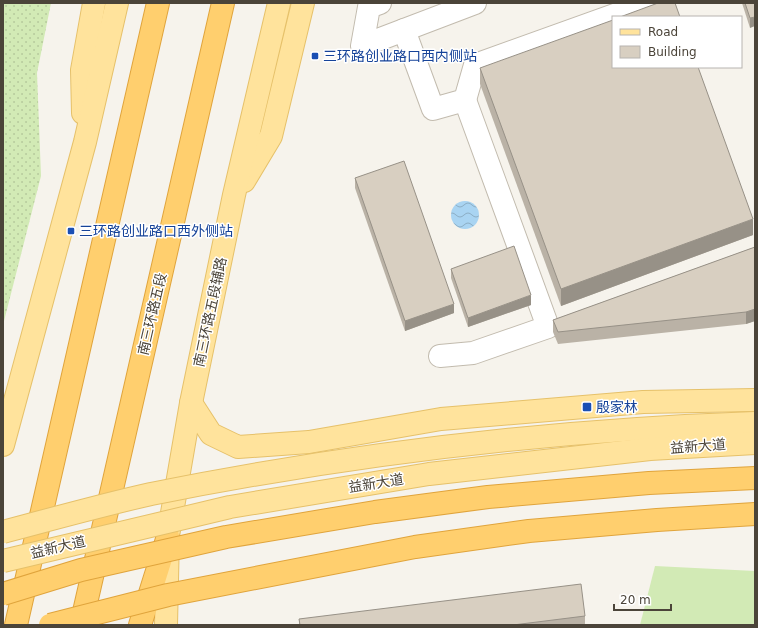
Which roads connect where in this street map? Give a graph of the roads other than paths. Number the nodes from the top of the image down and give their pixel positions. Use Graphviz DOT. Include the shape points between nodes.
graph roads {
  1 [pos="94,3"];
  2 [pos="117,3"];
  3 [pos="158,3"];
  4 [pos="223,3"];
  5 [pos="279,3"];
  6 [pos="380,3"];
  7 [pos="475,3"];
  8 [pos="648,3"];
  9 [pos="303,4"];
  10 [pos="404,30"];
  11 [pos="464,100"];
  12 [pos="85,142"];
  13 [pos="234,195"];
  14 [pos="440,356"];
  15 [pos="755,400"];
  16 [pos="191,403"];
  17 [pos="755,422"];
  18 [pos="7,425"];
  19 [pos="755,443"];
  20 [pos="3,445"];
  21 [pos="755,478"];
  22 [pos="755,514"];
  23 [pos="3,532"];
  24 [pos="168,536"];
  25 [pos="3,561"];
  26 [pos="3,594"];
  27 [pos="16,625"];
  28 [pos="50,625"];
  29 [pos="81,625"];
  30 [pos="140,625"];
  31 [pos="166,625"];
  1 -- 12 [label="main road" via="82,70"];
  2 -- 12 [label="main road"];
  3 -- 27 [label="highway"];
  4 -- 29 [label="highway, 南三环路五段"];
  5 -- 13 [label="main road, 南三环路五段辅路"];
  6 -- 10 [label="street" via="369,7 362,46"];
  7 -- 10 [label="street"];
  8 -- 11 [label="street" via="475,65"];
  9 -- 13 [label="main road" via="271,136"];
  10 -- 11 [label="street" via="433,109"];
  11 -- 14 [label="street" via="548,327 473,353"];
  12 -- 18 [label="main road"];
  13 -- 16 [label="main road, 南三环路五段辅路"];
  15 -- 16 [label="main road" via="643,402 441,419 309,442 238,447 210,434"];
  16 -- 24 [label="main road, 南三环路五段辅路"];
  17 -- 23 [label="main road, 益新大道, bridge" via="562,435 423,449 285,469 157,493"];
  18 -- 20 [label="main road"];
  19 -- 25 [label="main road, 益新大道, bridge" via="650,449 429,474 230,507"];
  21 -- 26 [label="highway, bridge" via="649,483 495,496 376,512 219,538 81,570"];
  22 -- 28 [label="highway, bridge" via="529,531 415,547 168,595"];
  24 -- 30 [label="highway"];
  24 -- 31 [label="main road, 南三环路五段辅路"];
}
